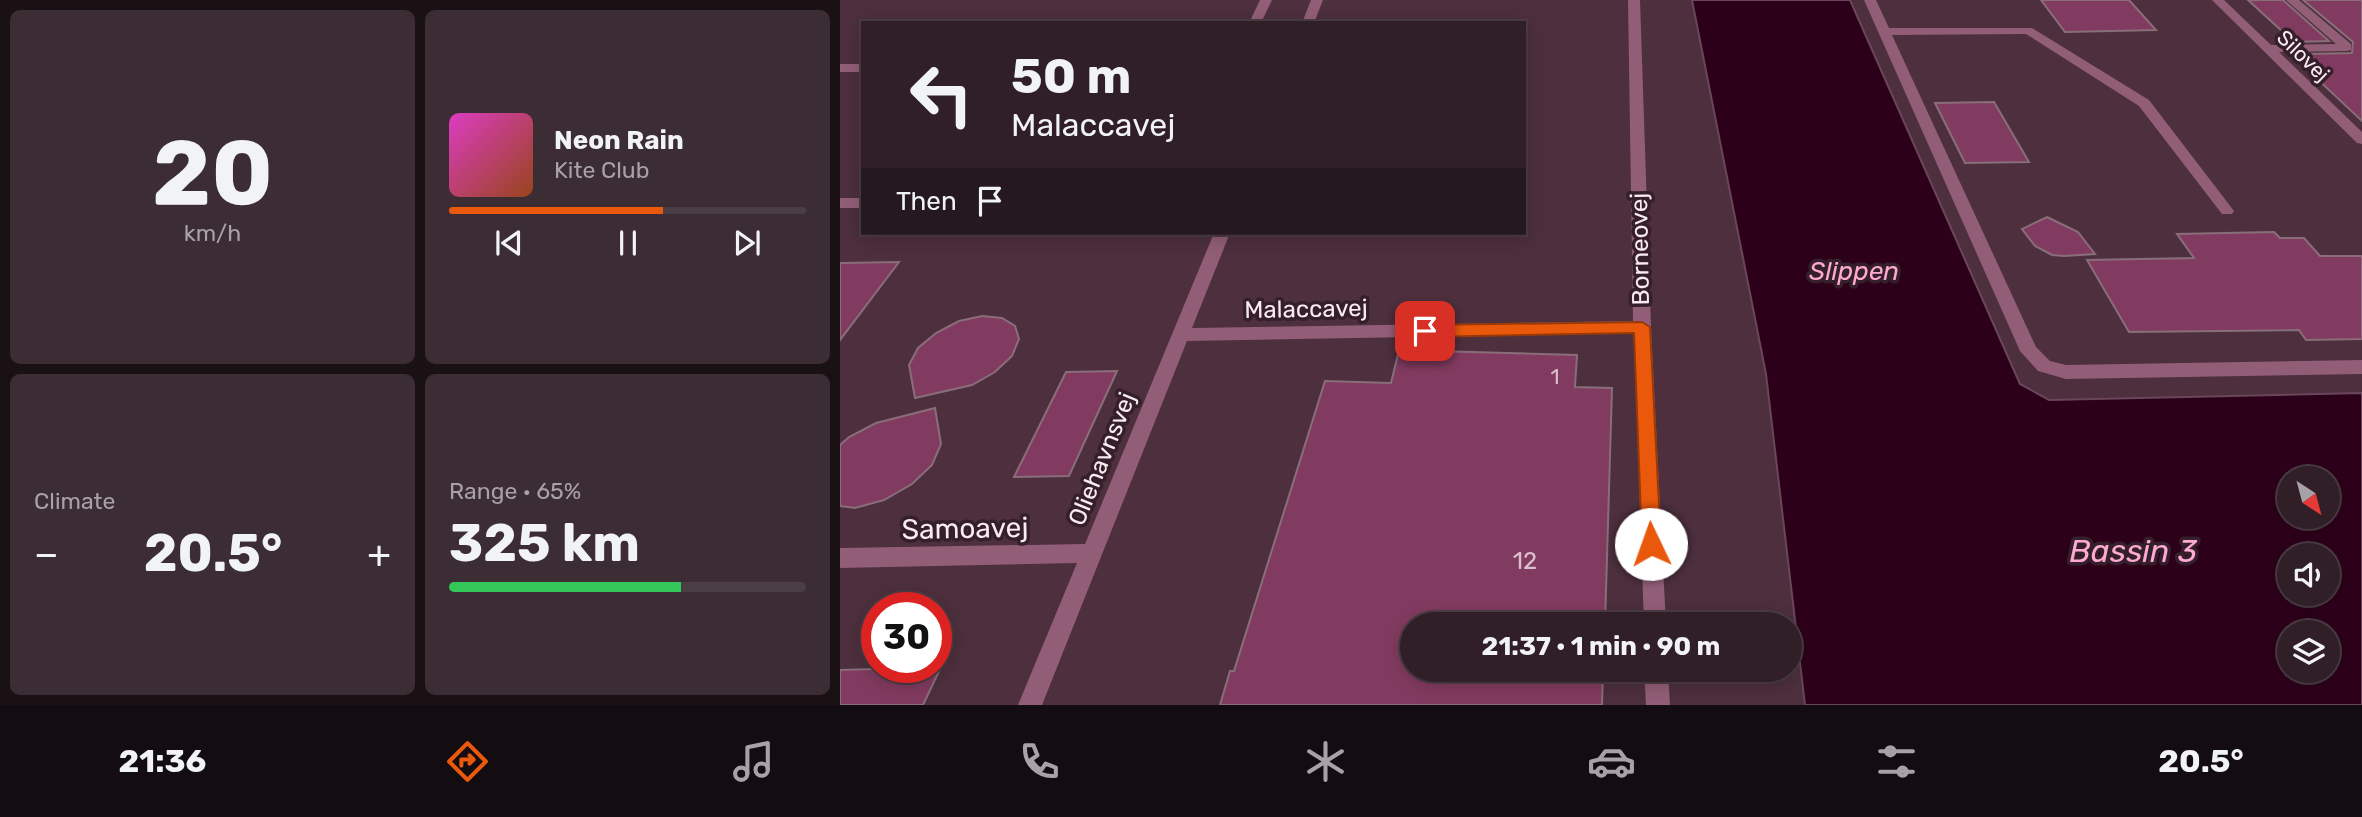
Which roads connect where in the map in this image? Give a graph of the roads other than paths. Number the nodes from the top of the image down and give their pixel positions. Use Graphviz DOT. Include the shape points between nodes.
graph roads {
  1 [pos="1266,0"];
  2 [pos="1317,0"];
  3 [pos="1634,0"];
  4 [pos="1870,0"];
  5 [pos="2218,0"];
  6 [pos="2292,0"];
  7 [pos="1256,21"];
  8 [pos="1309,21"];
  9 [pos="1884,32"];
  10 [pos="2268,49"];
  11 [pos="840,68"];
  12 [pos="861,68"];
  13 [pos="2362,140"];
  14 [pos="840,203"];
  15 [pos="861,203"];
  16 [pos="2227,211"];
  17 [pos="1221,235"];
  18 [pos="1642,327"];
  19 [pos="1181,335"];
  20 [pos="2362,367"];
  21 [pos="1092,553"];
  22 [pos="840,558"];
  23 [pos="1654,612"];
  24 [pos="1657,682"];
  25 [pos="1030,705"];
  26 [pos="1658,705"];
  1 -- 7 [label="street"];
  2 -- 8 [label="street"];
  3 -- 18 [label="street, Borneovej"];
  4 -- 9 [label="street"];
  5 -- 10 [label="street, Silovej"];
  6 -- 10 [label="street" via="2347,47"];
  9 -- 16 [label="street" via="2028,30 2144,103"];
  9 -- 20 [label="street" via="2029,351 2043,366 2066,372"];
  10 -- 13 [label="street, Silovej"];
  11 -- 12 [label="street"];
  14 -- 15 [label="street"];
  17 -- 19 [label="street, Oliehavnsvej"];
  18 -- 19 [label="street, Malaccavej"];
  18 -- 23 [label="street, Borneovej"];
  19 -- 21 [label="street, Oliehavnsvej"];
  21 -- 22 [label="street, Samoavej"];
  21 -- 25 [label="street, Oliehavnsvej"];
  24 -- 26 [label="street"];
}
